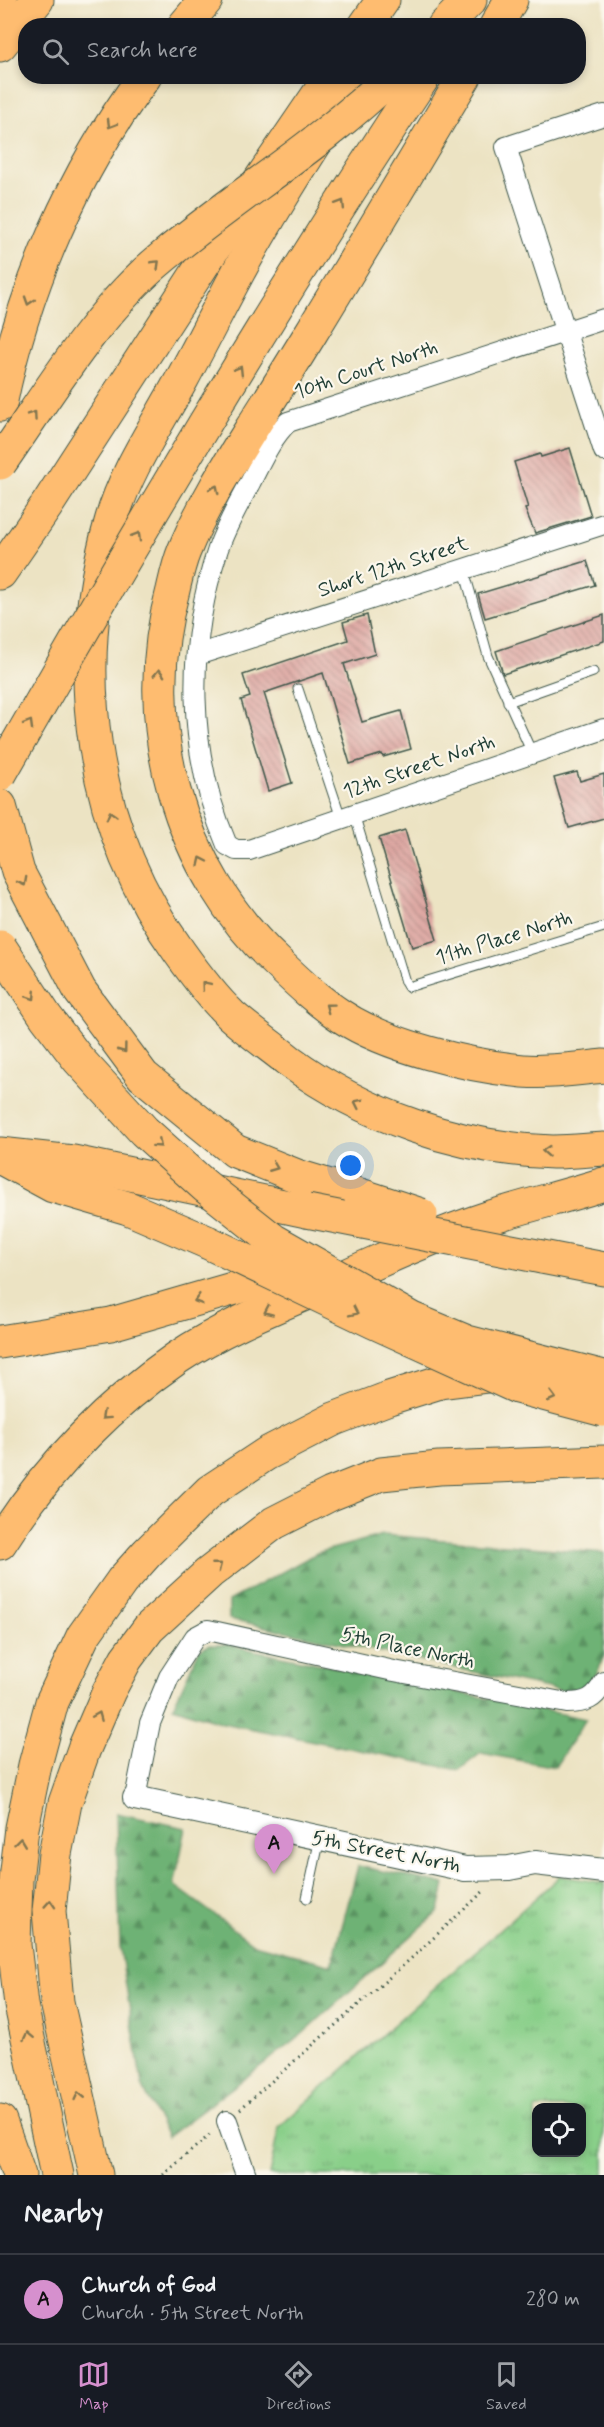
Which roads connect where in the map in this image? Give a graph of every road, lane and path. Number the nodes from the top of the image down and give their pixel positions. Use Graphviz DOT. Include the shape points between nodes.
graph roads {
  1 [pos="0,0"];
  2 [pos="37,0"];
  3 [pos="206,0"];
  4 [pos="383,0"];
  5 [pos="406,0"];
  6 [pos="473,0"];
  7 [pos="511,0"];
  8 [pos="0,6"];
  9 [pos="21,18"];
  10 [pos="191,18"];
  11 [pos="371,18"];
  12 [pos="396,18"];
  13 [pos="453,18"];
  14 [pos="463,18"];
  15 [pos="501,18"];
  16 [pos="18,21"];
  17 [pos="0,45"];
  18 [pos="139,84"];
  19 [pos="326,84"];
  20 [pos="353,84"];
  21 [pos="383,84"];
  22 [pos="419,84"];
  23 [pos="460,84"];
  24 [pos="604,116"];
  25 [pos="604,319"];
  26 [pos="565,331"];
  27 [pos="0,405"];
  28 [pos="604,451"];
  29 [pos="0,463"];
  30 [pos="604,524"];
  31 [pos="464,570"];
  32 [pos="0,573"];
  33 [pos="197,655"];
  34 [pos="593,672"];
  35 [pos="298,689"];
  36 [pos="508,702"];
  37 [pos="604,729"];
  38 [pos="532,753"];
  39 [pos="0,774"];
  40 [pos="0,806"];
  41 [pos="347,816"];
  42 [pos="249,850"];
  43 [pos="604,927"];
  44 [pos="0,947"];
  45 [pos="604,1066"];
  46 [pos="604,1149"];
  47 [pos="0,1155"];
  48 [pos="604,1184"];
  49 [pos="417,1244"];
  50 [pos="542,1257"];
  51 [pos="604,1269"];
  52 [pos="0,1342"];
  53 [pos="604,1364"];
  54 [pos="604,1377"];
  55 [pos="604,1410"];
  56 [pos="604,1462"];
  57 [pos="0,1543"];
  58 [pos="601,1688"];
  59 [pos="135,1798"];
  60 [pos="320,1838"];
  61 [pos="509,1868"];
  62 [pos="604,1870"];
  63 [pos="307,1898"];
  64 [pos="0,2121"];
  65 [pos="227,2121"];
  66 [pos="94,2164"];
  67 [pos="19,2175"];
  68 [pos="57,2175"];
  69 [pos="163,2175"];
  70 [pos="246,2175"];
  1 -- 8 [label="highway"];
  2 -- 9 [label="highway"];
  3 -- 10 [label="highway"];
  4 -- 11 [label="highway"];
  5 -- 12 [label="highway"];
  6 -- 13 [label="highway"];
  6 -- 14 [label="highway"];
  7 -- 15 [label="highway"];
  16 -- 17 [label="highway"];
  18 -- 27 [label="highway, one-way" via="117,114 61,219 38,273"];
  19 -- 32 [label="highway"];
  46 -- 20 [label="highway, one-way" via="554,1152 457,1138 402,1122 313,1078 229,1014 181,954 140,887 118,840 105,793 93,740 90,646 94,601 112,518 133,468 267,221"];
  29 -- 21 [label="highway, one-way, bridge" via="117,302 162,257 319,138"];
  39 -- 22 [label="highway, one-way, bridge" via="134,541"];
  45 -- 23 [label="highway, one-way" via="525,1071 460,1060 379,1037 342,1017 305,989 247,932 213,885 174,797 158,699 167,610 183,552 220,479"];
  24 -- 26 [label="street" via="506,147"];
  25 -- 26 [label="street, 10th Court North"];
  26 -- 28 [label="street"];
  26 -- 33 [label="street, 10th Court North" via="288,422 273,440 219,548 206,593"];
  30 -- 31 [label="street, Short 12th Street"];
  31 -- 33 [label="street, Short 12th Street"];
  31 -- 36 [label="lane" via="488,656"];
  33 -- 42 [label="street, 10th Court North" via="197,726 208,789 227,845"];
  34 -- 36 [label="lane"];
  35 -- 41 [label="lane"];
  36 -- 38 [label="lane"];
  37 -- 38 [label="street, 12th Street North"];
  38 -- 41 [label="street, 12th Street North"];
  40 -- 50 [label="highway, one-way, bridge" via="18,872 80,991 143,1076 236,1151 297,1176"];
  41 -- 42 [label="street, 12th Street North"];
  41 -- 43 [label="lane, 11th Place North" via="408,987"];
  44 -- 54 [label="highway, one-way, bridge" via="78,1059 144,1131 273,1240 412,1319 467,1342"];
  47 -- 50 [label="highway, bridge" via="73,1162"];
  47 -- 55 [label="highway, one-way, bridge" via="53,1186 128,1208 207,1242 517,1387"];
  48 -- 49 [label="highway"];
  49 -- 52 [label="highway, one-way" via="297,1270 111,1324"];
  49 -- 57 [label="highway, one-way" via="249,1319 178,1358 93,1425 58,1464"];
  50 -- 51 [label="highway"];
  68 -- 53 [label="highway, one-way" via="21,2005 14,1945 16,1880 22,1828 46,1723 83,1636 147,1553 210,1491 266,1454 334,1419 440,1382"];
  66 -- 56 [label="highway, one-way" via="57,2002 49,1911 65,1803 92,1730 126,1659 149,1628 209,1573 274,1523 331,1494 381,1474"];
  58 -- 59 [label="street, 5th Place North" via="589,1701 567,1703 394,1671 208,1630 195,1637 169,1677 150,1723"];
  59 -- 60 [label="street, 5th Street North"];
  60 -- 61 [label="street, 5th Street North" via="465,1869"];
  60 -- 63 [label="lane"];
  61 -- 62 [label="street, 5th Street North" via="535,1863"];
  61 -- 65 [label="path"];
  64 -- 67 [label="highway"];
  65 -- 69 [label="path"];
  65 -- 70 [label="street"];
}
